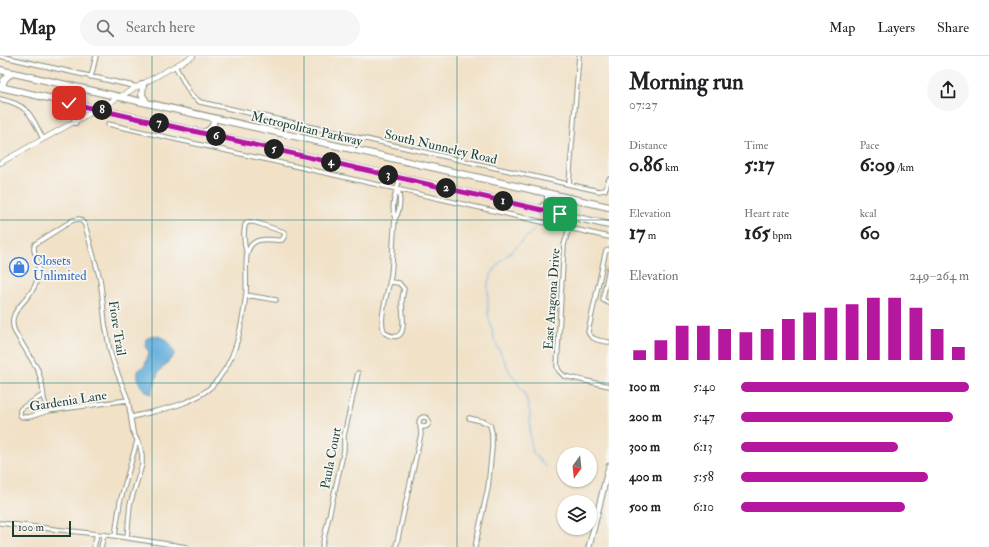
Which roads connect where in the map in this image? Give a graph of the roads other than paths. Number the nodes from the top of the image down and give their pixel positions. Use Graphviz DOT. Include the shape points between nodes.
graph roads {
  1 [pos="0,56"];
  2 [pos="96,56"];
  3 [pos="193,56"];
  4 [pos="579,56"];
  5 [pos="175,66"];
  6 [pos="0,70"];
  7 [pos="13,73"];
  8 [pos="91,77"];
  9 [pos="140,86"];
  10 [pos="2,88"];
  11 [pos="120,97"];
  12 [pos="0,99"];
  13 [pos="69,103"];
  14 [pos="147,103"];
  15 [pos="98,110"];
  16 [pos="214,118"];
  17 [pos="75,122"];
  18 [pos="108,124"];
  19 [pos="203,133"];
  20 [pos="43,139"];
  21 [pos="0,163"];
  22 [pos="400,177"];
  23 [pos="609,179"];
  24 [pos="569,184"];
  25 [pos="398,190"];
  26 [pos="548,193"];
  27 [pos="569,198"];
  28 [pos="609,207"];
  29 [pos="540,209"];
  30 [pos="560,214"];
  31 [pos="609,224"];
  32 [pos="569,228"];
  33 [pos="609,237"];
  34 [pos="609,250"];
  35 [pos="247,255"];
  36 [pos="609,268"];
  37 [pos="390,282"];
  38 [pos="246,295"];
  39 [pos="276,300"];
  40 [pos="609,304"];
  41 [pos="609,342"];
  42 [pos="358,373"];
  43 [pos="609,386"];
  44 [pos="43,396"];
  45 [pos="128,400"];
  46 [pos="48,411"];
  47 [pos="132,417"];
  48 [pos="469,418"];
  49 [pos="420,425"];
  50 [pos="426,426"];
  51 [pos="421,434"];
  52 [pos="136,441"];
  53 [pos="609,466"];
  54 [pos="0,523"];
  55 [pos="97,534"];
  56 [pos="104,535"];
  57 [pos="115,536"];
  58 [pos="127,538"];
  59 [pos="94,547"];
  60 [pos="101,547"];
  61 [pos="187,547"];
  62 [pos="322,547"];
  63 [pos="396,547"];
  64 [pos="475,547"];
  65 [pos="589,547"];
  1 -- 8 [label="street"];
  2 -- 8 [label="street"];
  3 -- 5 [label="street"];
  4 -- 24 [label="street"];
  5 -- 9 [label="street"];
  5 -- 24 [label="street, South Nunneley Road" via="191,95 200,102"];
  6 -- 7 [label="main road, Metropolitan Parkway"];
  7 -- 10 [label="main road" via="5,78"];
  7 -- 11 [label="main road, Metropolitan Parkway"];
  8 -- 9 [label="street"];
  9 -- 11 [label="street"];
  9 -- 14 [label="main road"];
  10 -- 13 [label="main road"];
  11 -- 14 [label="main road, Metropolitan Parkway"];
  11 -- 15 [label="street"];
  12 -- 20 [label="street" via="23,107"];
  13 -- 15 [label="main road"];
  13 -- 17 [label="main road" via="75,111"];
  14 -- 16 [label="main road, Metropolitan Parkway"];
  15 -- 17 [label="street"];
  15 -- 19 [label="main road"];
  16 -- 19 [label="main road" via="212,128"];
  16 -- 26 [label="main road, Metropolitan Parkway"];
  17 -- 20 [label="street"];
  18 -- 25 [label="street"];
  19 -- 22 [label="main road"];
  20 -- 21 [label="street"];
  22 -- 25 [label="street"];
  22 -- 29 [label="main road"];
  23 -- 24 [label="street, South Nunneley Road" via="607,188 599,192"];
  25 -- 32 [label="street"];
  25 -- 37 [label="street" via="394,195 395,219"];
  26 -- 27 [label="main road, Metropolitan Parkway"];
  26 -- 29 [label="main road" via="548,203"];
  27 -- 28 [label="main road, Metropolitan Parkway"];
  27 -- 30 [label="main road" via="561,205"];
  29 -- 30 [label="main road"];
  30 -- 31 [label="main road"];
  32 -- 33 [label="street"];
  32 -- 43 [label="street, East Aragona Drive" via="564,245 557,366 564,376"];
  34 -- 41 [label="street" via="605,254 588,328 593,339"];
  35 -- 35 [label="street" via="244,228 248,222 284,232 282,240 256,241"];
  35 -- 38 [label="street"];
  36 -- 40 [label="street" via="603,300"];
  37 -- 37 [label="street" via="384,306 383,326 385,333 395,337 402,331 404,323 404,289 399,283"];
  38 -- 39 [label="street"];
  38 -- 47 [label="street" via="236,346 225,369 211,386 178,405"];
  42 -- 62 [label="street, Paula Court"];
  44 -- 45 [label="street, Fiore Trail" via="38,370 15,332 15,312 36,284 36,242 73,220 80,219 85,225 100,279 110,351"];
  44 -- 46 [label="street"];
  44 -- 46 [label="street, Gardenia Lane" via="22,408 20,414 22,417 29,417"];
  45 -- 46 [label="street, Gardenia Lane"];
  45 -- 47 [label="street, Fiore Trail"];
  47 -- 52 [label="street, Fiore Trail"];
  48 -- 64 [label="street" via="490,425 492,433 488,488"];
  49 -- 50 [label="street"];
  49 -- 50 [label="street" via="419,419 426,417 429,420"];
  49 -- 51 [label="street"];
  50 -- 51 [label="street"];
  51 -- 63 [label="street"];
  52 -- 57 [label="street, Fiore Trail" via="120,502"];
  52 -- 58 [label="street, Fiore Trail" via="140,446 142,465 130,504"];
  53 -- 65 [label="main road"];
  54 -- 55 [label="street"];
  55 -- 56 [label="street"];
  55 -- 59 [label="street"];
  56 -- 57 [label="street"];
  56 -- 60 [label="street"];
  57 -- 58 [label="street"];
  58 -- 61 [label="street"];
}
